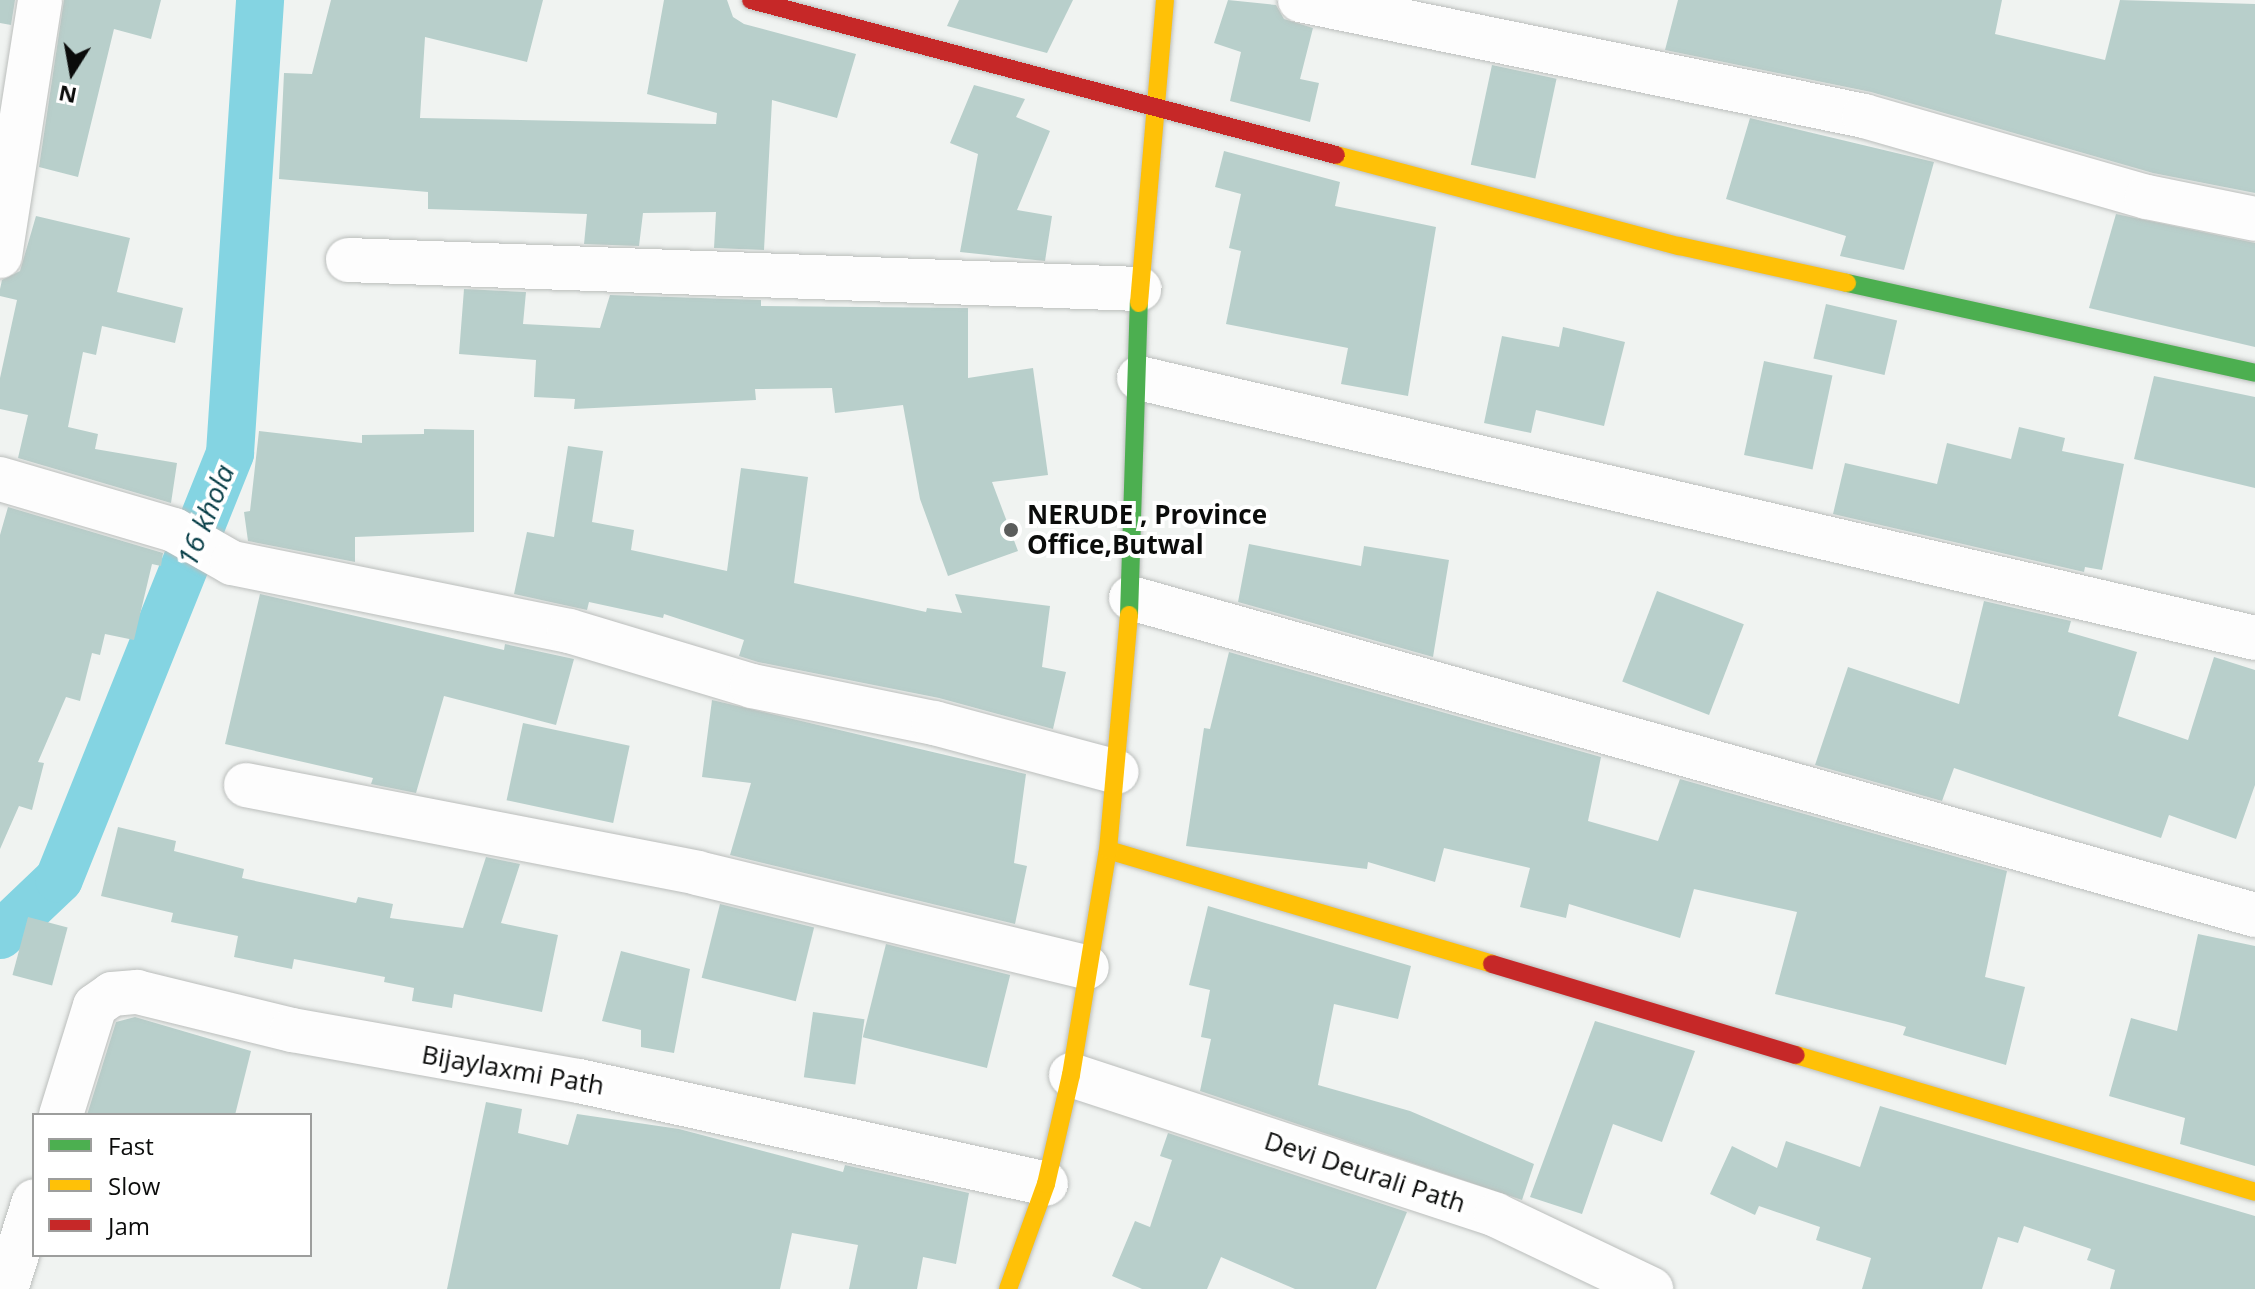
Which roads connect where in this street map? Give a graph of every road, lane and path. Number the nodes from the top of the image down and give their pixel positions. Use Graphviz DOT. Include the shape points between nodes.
graph roads {
  1 [pos="40,0"];
  2 [pos="751,0"];
  3 [pos="1165,0"];
  4 [pos="1300,0"];
  5 [pos="1157,109"];
  6 [pos="2255,219"];
  7 [pos="0,256"];
  8 [pos="348,260"];
  9 [pos="1139,289"];
  10 [pos="2255,373"];
  11 [pos="1139,378"];
  12 [pos="0,479"];
  13 [pos="1131,598"];
  14 [pos="2255,638"];
  15 [pos="1117,772"];
  16 [pos="246,785"];
  17 [pos="1108,850"];
  18 [pos="2255,915"];
  19 [pos="1087,967"];
  20 [pos="1071,1075"];
  21 [pos="62,1113"];
  22 [pos="1046,1184"];
  23 [pos="2255,1192"];
  24 [pos="32,1207"];
  25 [pos="6,1289"];
  26 [pos="1008,1289"];
  27 [pos="1651,1289"];
  1 -- 7 [label="street"];
  2 -- 5 [label="street"];
  3 -- 5 [label="street"];
  4 -- 6 [label="street" via="1864,116 2147,197"];
  5 -- 9 [label="street"];
  5 -- 10 [label="street" via="1679,246"];
  8 -- 9 [label="street"];
  9 -- 11 [label="street"];
  11 -- 13 [label="street"];
  11 -- 14 [label="street"];
  12 -- 15 [label="street" via="174,530 232,563 569,631 752,686 934,723"];
  13 -- 15 [label="street"];
  13 -- 18 [label="street"];
  15 -- 17 [label="street"];
  16 -- 19 [label="street" via="697,873"];
  17 -- 19 [label="street"];
  17 -- 23 [label="street"];
  19 -- 20 [label="street"];
  20 -- 22 [label="street"];
  20 -- 27 [label="street, Devi Deurali Path" via="1496,1215"];
  21 -- 22 [label="street, Bijaylaxmi Path" via="95,1006 112,994 137,992 292,1030 579,1081"];
  22 -- 26 [label="street"];
  24 -- 25 [label="street"];
}
